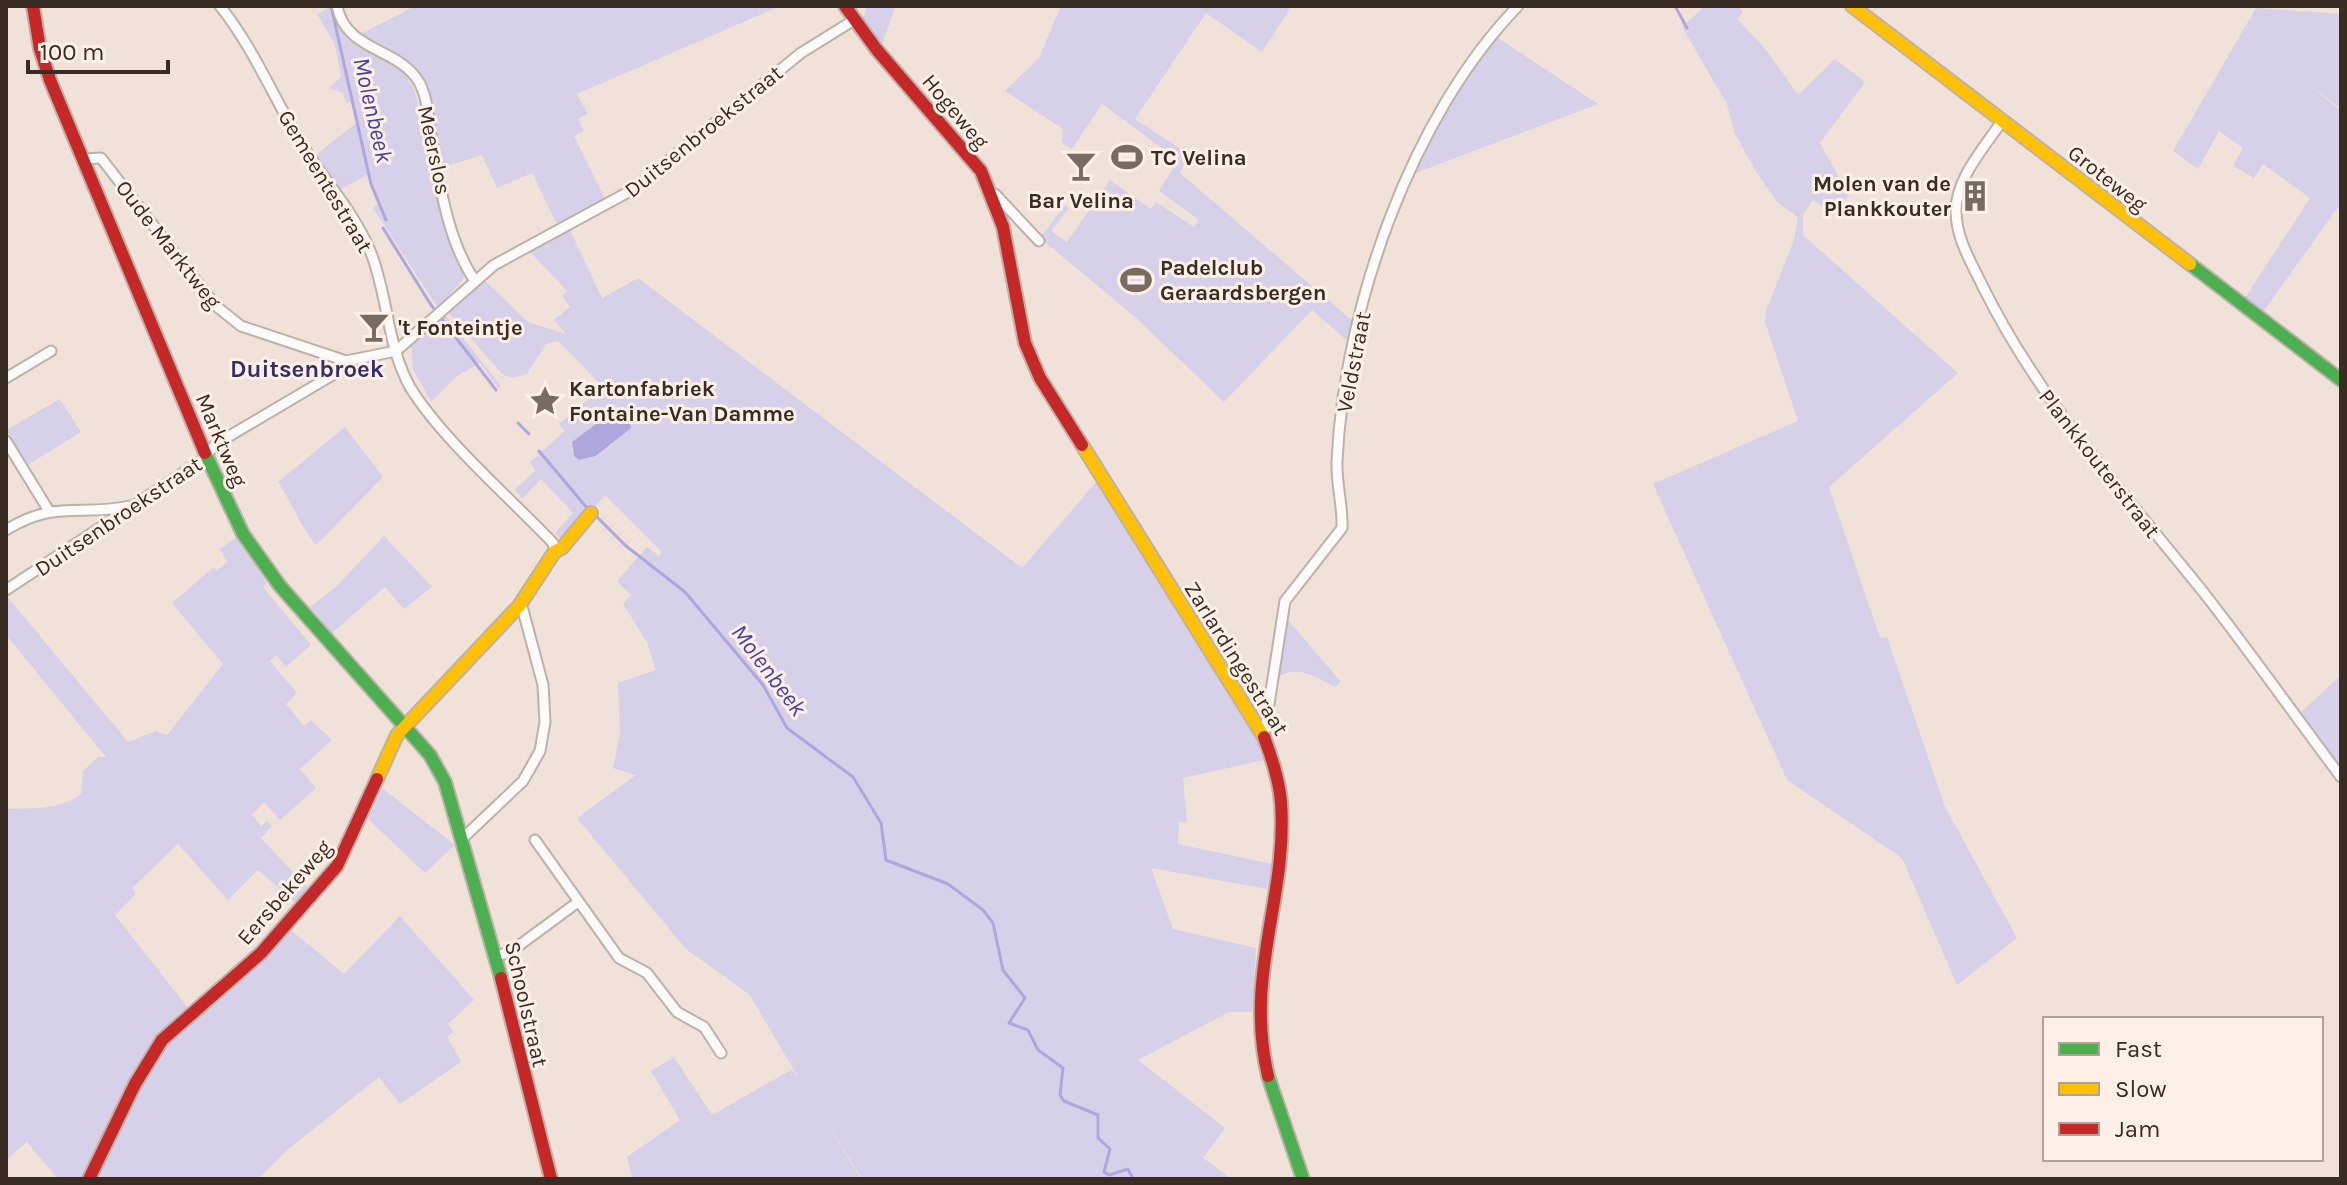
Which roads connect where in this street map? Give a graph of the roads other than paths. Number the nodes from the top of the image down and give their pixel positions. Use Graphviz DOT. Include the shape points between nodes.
graph roads {
  1 [pos="33,6"];
  2 [pos="220,6"];
  3 [pos="337,6"];
  4 [pos="845,6"];
  5 [pos="1518,6"];
  6 [pos="1852,6"];
  7 [pos="854,20"];
  8 [pos="2002,121"];
  9 [pos="83,159"];
  10 [pos="993,191"];
  11 [pos="1039,241"];
  12 [pos="475,281"];
  13 [pos="51,351"];
  14 [pos="396,351"];
  15 [pos="346,361"];
  16 [pos="6,378"];
  17 [pos="2341,380"];
  18 [pos="6,441"];
  19 [pos="207,457"];
  20 [pos="133,505"];
  21 [pos="49,511"];
  22 [pos="591,513"];
  23 [pos="6,530"];
  24 [pos="555,551"];
  25 [pos="6,590"];
  26 [pos="519,606"];
  27 [pos="406,726"];
  28 [pos="1264,736"];
  29 [pos="2341,777"];
  30 [pos="462,839"];
  31 [pos="535,840"];
  32 [pos="578,902"];
  33 [pos="496,957"];
  34 [pos="721,1053"];
  35 [pos="89,1179"];
  36 [pos="551,1179"];
  37 [pos="1303,1179"];
  1 -- 9 [label="street, Marktweg" via="40,49"];
  2 -- 14 [label="street, Gemeentestraat" via="243,34 297,137 361,230 380,278"];
  3 -- 12 [label="street, Meerslos" via="354,37 396,59 420,84 455,243"];
  4 -- 7 [label="street, Hogeweg"];
  5 -- 28 [label="street, Veldstraat" via="1446,105 1398,192 1371,276 1342,412 1337,483 1342,528 1285,601"];
  6 -- 8 [label="street, Groteweg"];
  7 -- 10 [label="street, Hogeweg"];
  7 -- 12 [label="street, Duitsenbroekstraat" via="801,53 632,190 529,244"];
  8 -- 17 [label="street, Groteweg"];
  8 -- 29 [label="street, Plankkouterstraat" via="1966,175 1956,212 1964,248 1992,306 2070,429 2206,597"];
  9 -- 15 [label="street, Oude Marktweg" via="101,158 227,317"];
  9 -- 19 [label="street, Marktweg"];
  10 -- 11 [label="street, Hogeweg"];
  10 -- 28 [label="street, Zarlardingestraat" via="1009,237 1018,323 1040,378"];
  12 -- 14 [label="street, Duitsenbroekstraat"];
  13 -- 16 [label="street"];
  14 -- 15 [label="street, Oude Marktweg"];
  14 -- 24 [label="street, Gemeentestraat" via="409,384 431,416"];
  15 -- 19 [label="street, Duitsenbroekstraat" via="336,373 216,444"];
  18 -- 21 [label="street"];
  19 -- 20 [label="street, Duitsenbroekstraat"];
  19 -- 27 [label="street, Marktweg" via="261,561"];
  20 -- 21 [label="street"];
  20 -- 25 [label="street, Duitsenbroekstraat"];
  21 -- 23 [label="street"];
  22 -- 24 [label="street, Eersbekeweg"];
  24 -- 26 [label="street, Eersbekeweg"];
  26 -- 27 [label="street, Eersbekeweg"];
  26 -- 30 [label="street" via="543,685 540,751 523,781"];
  27 -- 30 [label="street, Marktweg" via="438,768"];
  27 -- 35 [label="street, Eersbekeweg" via="397,735 346,854 261,953 162,1040"];
  28 -- 37 [label="street, Zarlardingestraat" via="1280,778 1284,808 1262,956 1262,1045 1274,1107"];
  30 -- 33 [label="street, Schoolstraat"];
  31 -- 32 [label="street"];
  32 -- 33 [label="street"];
  32 -- 34 [label="street" via="619,958 647,973 677,1012 704,1027"];
  33 -- 36 [label="street, Schoolstraat"];
}
